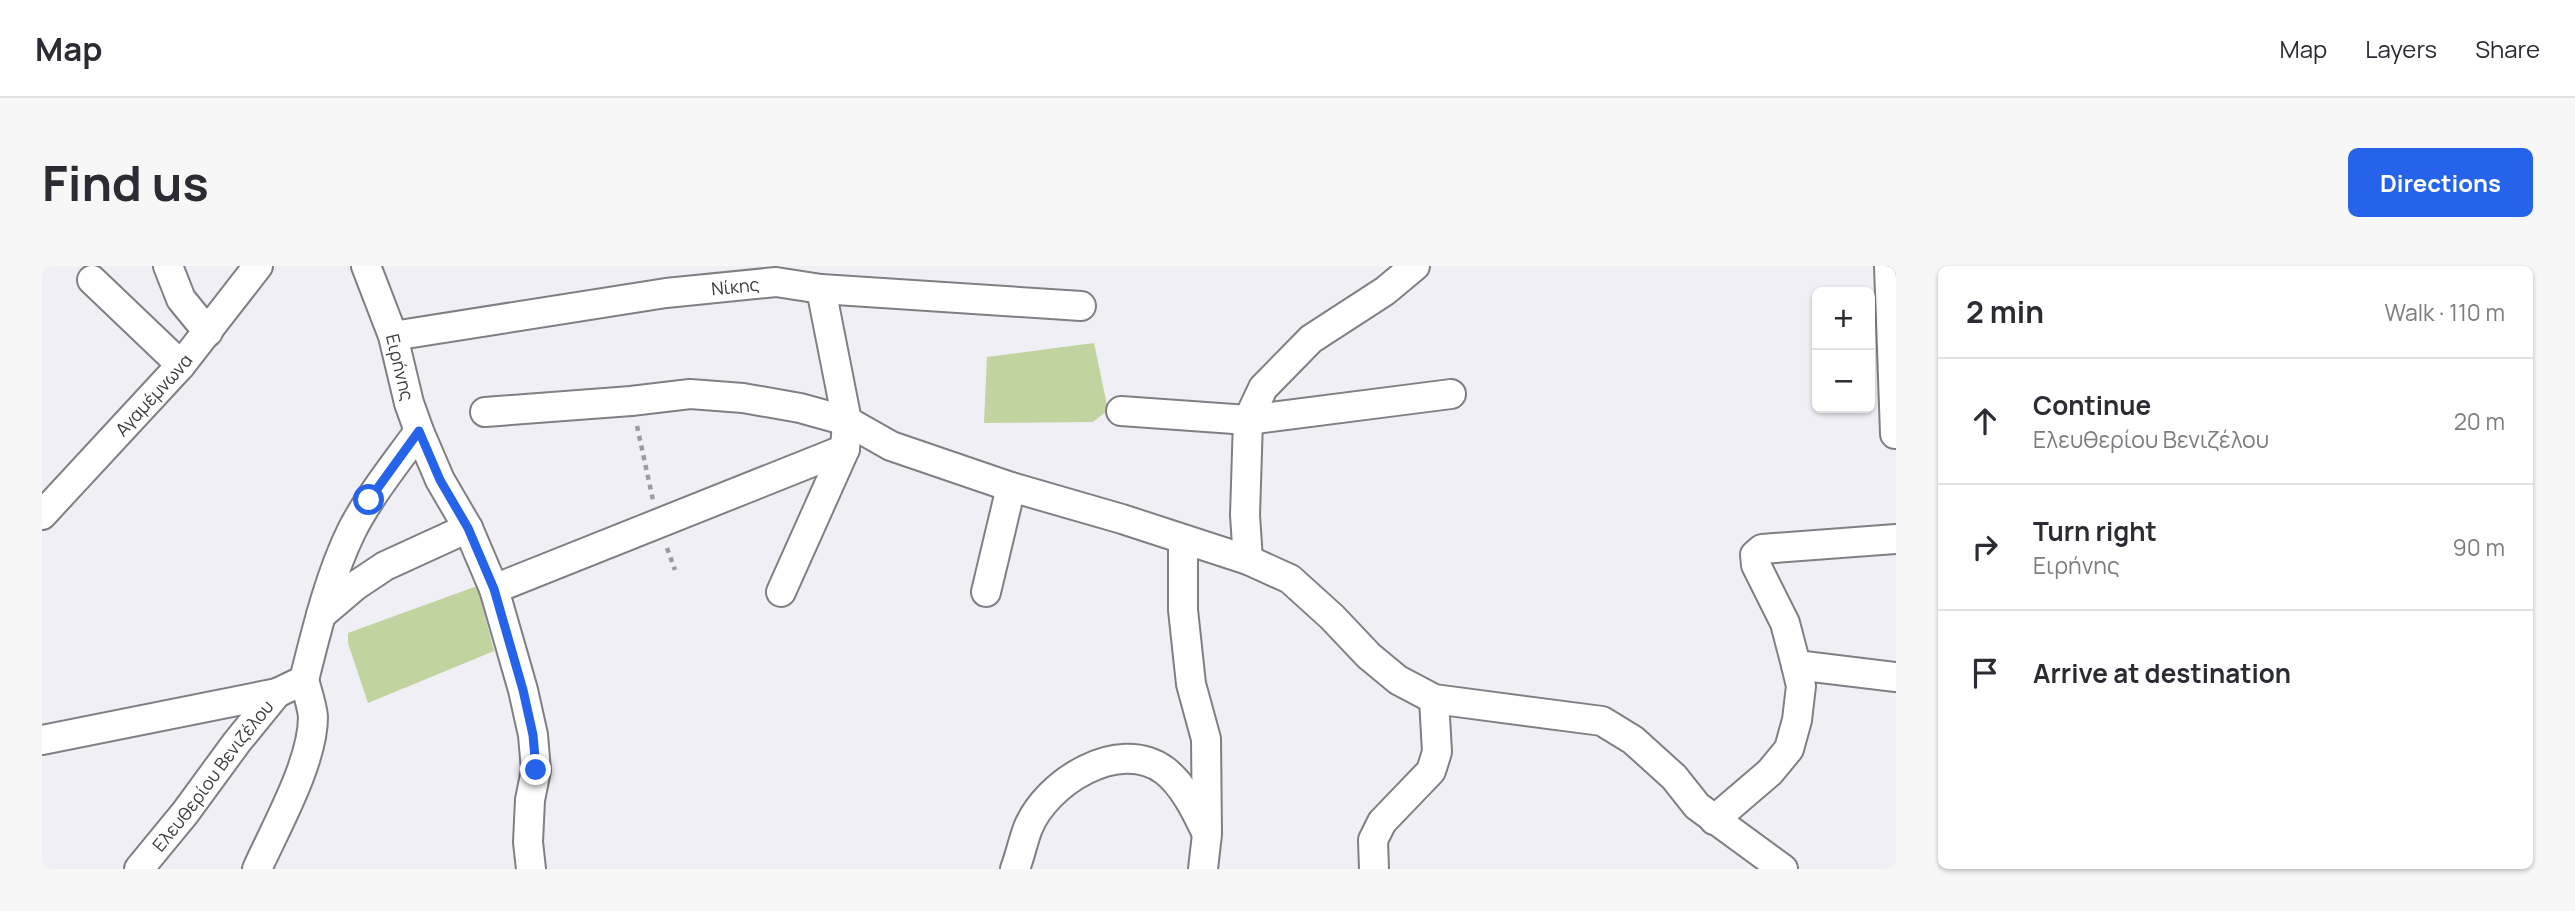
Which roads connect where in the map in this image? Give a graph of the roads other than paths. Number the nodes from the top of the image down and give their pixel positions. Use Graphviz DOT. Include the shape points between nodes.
graph roads {
  1 [pos="168,266"];
  2 [pos="258,266"];
  3 [pos="1415,266"];
  4 [pos="1889,266"];
  5 [pos="369,269"];
  6 [pos="92,280"];
  7 [pos="821,289"];
  8 [pos="1081,306"];
  9 [pos="208,332"];
  10 [pos="393,336"];
  11 [pos="181,365"];
  12 [pos="1451,394"];
  13 [pos="1121,411"];
  14 [pos="485,412"];
  15 [pos="1248,420"];
  16 [pos="847,421"];
  17 [pos="419,431"];
  18 [pos="1895,434"];
  19 [pos="845,449"];
  20 [pos="1011,487"];
  21 [pos="42,515"];
  22 [pos="468,528"];
  23 [pos="1896,539"];
  24 [pos="1183,540"];
  25 [pos="1248,560"];
  26 [pos="494,589"];
  27 [pos="781,592"];
  28 [pos="986,592"];
  29 [pos="321,615"];
  30 [pos="1796,665"];
  31 [pos="1896,677"];
  32 [pos="304,680"];
  33 [pos="277,693"];
  34 [pos="1434,699"];
  35 [pos="43,741"];
  36 [pos="1714,820"];
  37 [pos="1207,834"];
  38 [pos="139,869"];
  39 [pos="257,869"];
  40 [pos="531,869"];
  41 [pos="1015,869"];
  42 [pos="1203,869"];
  43 [pos="1374,869"];
  44 [pos="1783,869"];
  1 -- 9 [label="street" via="181,299"];
  2 -- 9 [label="street, Αγαμέμνωνα"];
  3 -- 15 [label="street" via="1311,339 1263,388"];
  4 -- 18 [label="street"];
  5 -- 10 [label="street, Ειρήνης"];
  6 -- 11 [label="street"];
  7 -- 8 [label="street, Νίκης"];
  7 -- 10 [label="street, Νίκης" via="776,282 666,293"];
  7 -- 16 [label="street"];
  9 -- 11 [label="street, Αγαμέμνωνα"];
  10 -- 17 [label="street, Ειρήνης"];
  11 -- 21 [label="street, Αγαμέμνωνα"];
  12 -- 15 [label="street"];
  13 -- 15 [label="street"];
  14 -- 16 [label="street" via="690,394 743,398"];
  15 -- 25 [label="street"];
  16 -- 19 [label="street"];
  16 -- 20 [label="street" via="891,446"];
  17 -- 22 [label="street, Ειρήνης"];
  17 -- 29 [label="street" via="352,530"];
  19 -- 26 [label="street"];
  19 -- 27 [label="street"];
  20 -- 24 [label="street"];
  20 -- 28 [label="street"];
  22 -- 26 [label="street, Ειρήνης"];
  22 -- 29 [label="street" via="385,566"];
  23 -- 30 [label="street" via="1762,549 1755,555 1785,623"];
  24 -- 25 [label="street"];
  24 -- 37 [label="street" via="1182,610 1191,684 1206,739"];
  25 -- 34 [label="street" via="1290,579 1398,680"];
  26 -- 40 [label="street, Ειρήνης" via="533,735 536,770 530,800"];
  29 -- 32 [label="street"];
  30 -- 31 [label="street"];
  30 -- 36 [label="street" via="1801,686 1789,749 1770,772"];
  32 -- 33 [label="street, Ελευθερίου Βενιζέλου"];
  32 -- 39 [label="street" via="313,713 312,732 299,774"];
  33 -- 35 [label="street"];
  33 -- 38 [label="street, Ελευθερίου Βενιζέλου"];
  34 -- 36 [label="street" via="1602,721 1633,740"];
  34 -- 43 [label="street" via="1437,752 1431,771 1382,822 1373,840"];
  36 -- 44 [label="street"];
  37 -- 41 [label="street" via="1194,806 1166,771 1130,759 1106,762 1059,786 1028,827"];
  37 -- 42 [label="street"];
}
